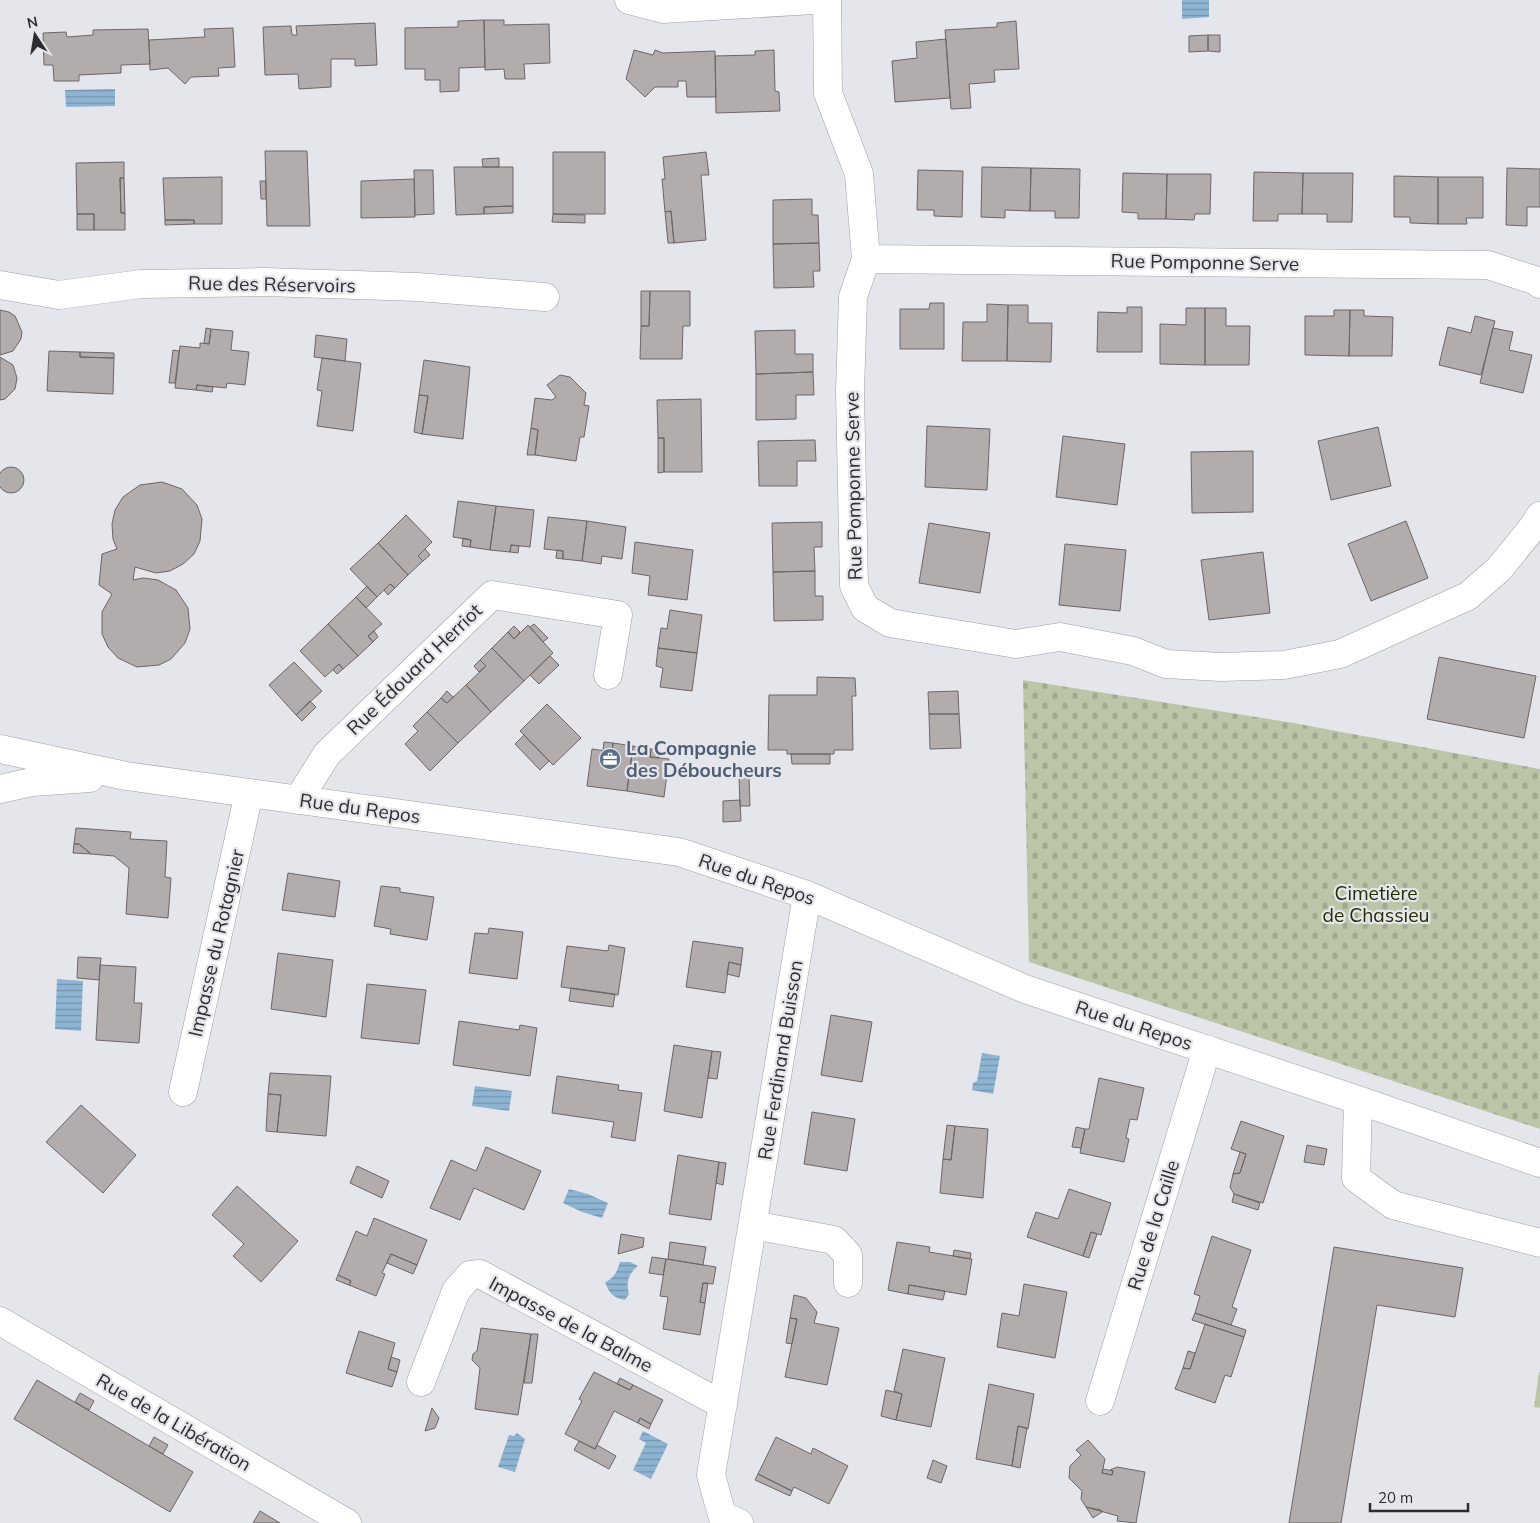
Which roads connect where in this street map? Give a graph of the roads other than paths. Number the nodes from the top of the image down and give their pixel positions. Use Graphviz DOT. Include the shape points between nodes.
graph roads {
  1 [pos="629,0"];
  2 [pos="814,0"];
  3 [pos="827,0"];
  4 [pos="866,259"];
  5 [pos="1540,284"];
  6 [pos="0,285"];
  7 [pos="545,297"];
  8 [pos="1540,516"];
  9 [pos="608,675"];
  10 [pos="0,749"];
  11 [pos="126,776"];
  12 [pos="0,789"];
  13 [pos="249,793"];
  14 [pos="298,800"];
  15 [pos="808,895"];
  16 [pos="1206,1049"];
  17 [pos="183,1092"];
  18 [pos="1358,1100"];
  19 [pos="1540,1163"];
  20 [pos="753,1225"];
  21 [pos="1540,1243"];
  22 [pos="848,1284"];
  23 [pos="0,1321"];
  24 [pos="421,1382"];
  25 [pos="1100,1401"];
  26 [pos="722,1405"];
  27 [pos="347,1523"];
  28 [pos="739,1523"];
  1 -- 2 [label="street" via="663,9"];
  3 -- 4 [label="street, Rue Pomponne Serve" via="828,93 858,174"];
  4 -- 5 [label="street, Rue Pomponne Serve" via="1488,265"];
  4 -- 8 [label="street, Rue Pomponne Serve" via="853,298 850,392 854,586 865,608 890,623 1016,644 1060,637 1133,651 1166,664 1220,667 1284,665 1340,654 1468,596 1499,569"];
  6 -- 7 [label="street, Rue des Réservoirs" via="59,295 142,284 264,282 418,287"];
  9 -- 14 [label="street, Rue Édouard Herriot" via="618,615 492,595 327,754"];
  10 -- 11 [label="street, Rue du Repos"];
  11 -- 12 [label="street, Rue du Repos" via="32,782"];
  11 -- 13 [label="street, Rue du Repos"];
  13 -- 14 [label="street, Rue du Repos"];
  13 -- 17 [label="street, Impasse du Rotagnier"];
  14 -- 15 [label="street, Rue du Repos" via="679,852"];
  15 -- 16 [label="street, Rue du Repos" via="1025,989"];
  15 -- 20 [label="street, Rue Ferdinand Buisson"];
  16 -- 18 [label="street, Rue du Repos"];
  16 -- 25 [label="street, Rue de la Caille"];
  18 -- 19 [label="street, Rue du Repos"];
  18 -- 21 [label="street" via="1356,1178 1393,1205"];
  20 -- 22 [label="street" via="834,1240 848,1255"];
  20 -- 26 [label="street, Rue Ferdinand Buisson"];
  23 -- 27 [label="street, Rue de la Libération"];
  24 -- 26 [label="street, Impasse de la Balme" via="456,1291 470,1276 480,1274"];
  26 -- 28 [label="street, Rue Ferdinand Buisson" via="711,1475 722,1515"];
}
